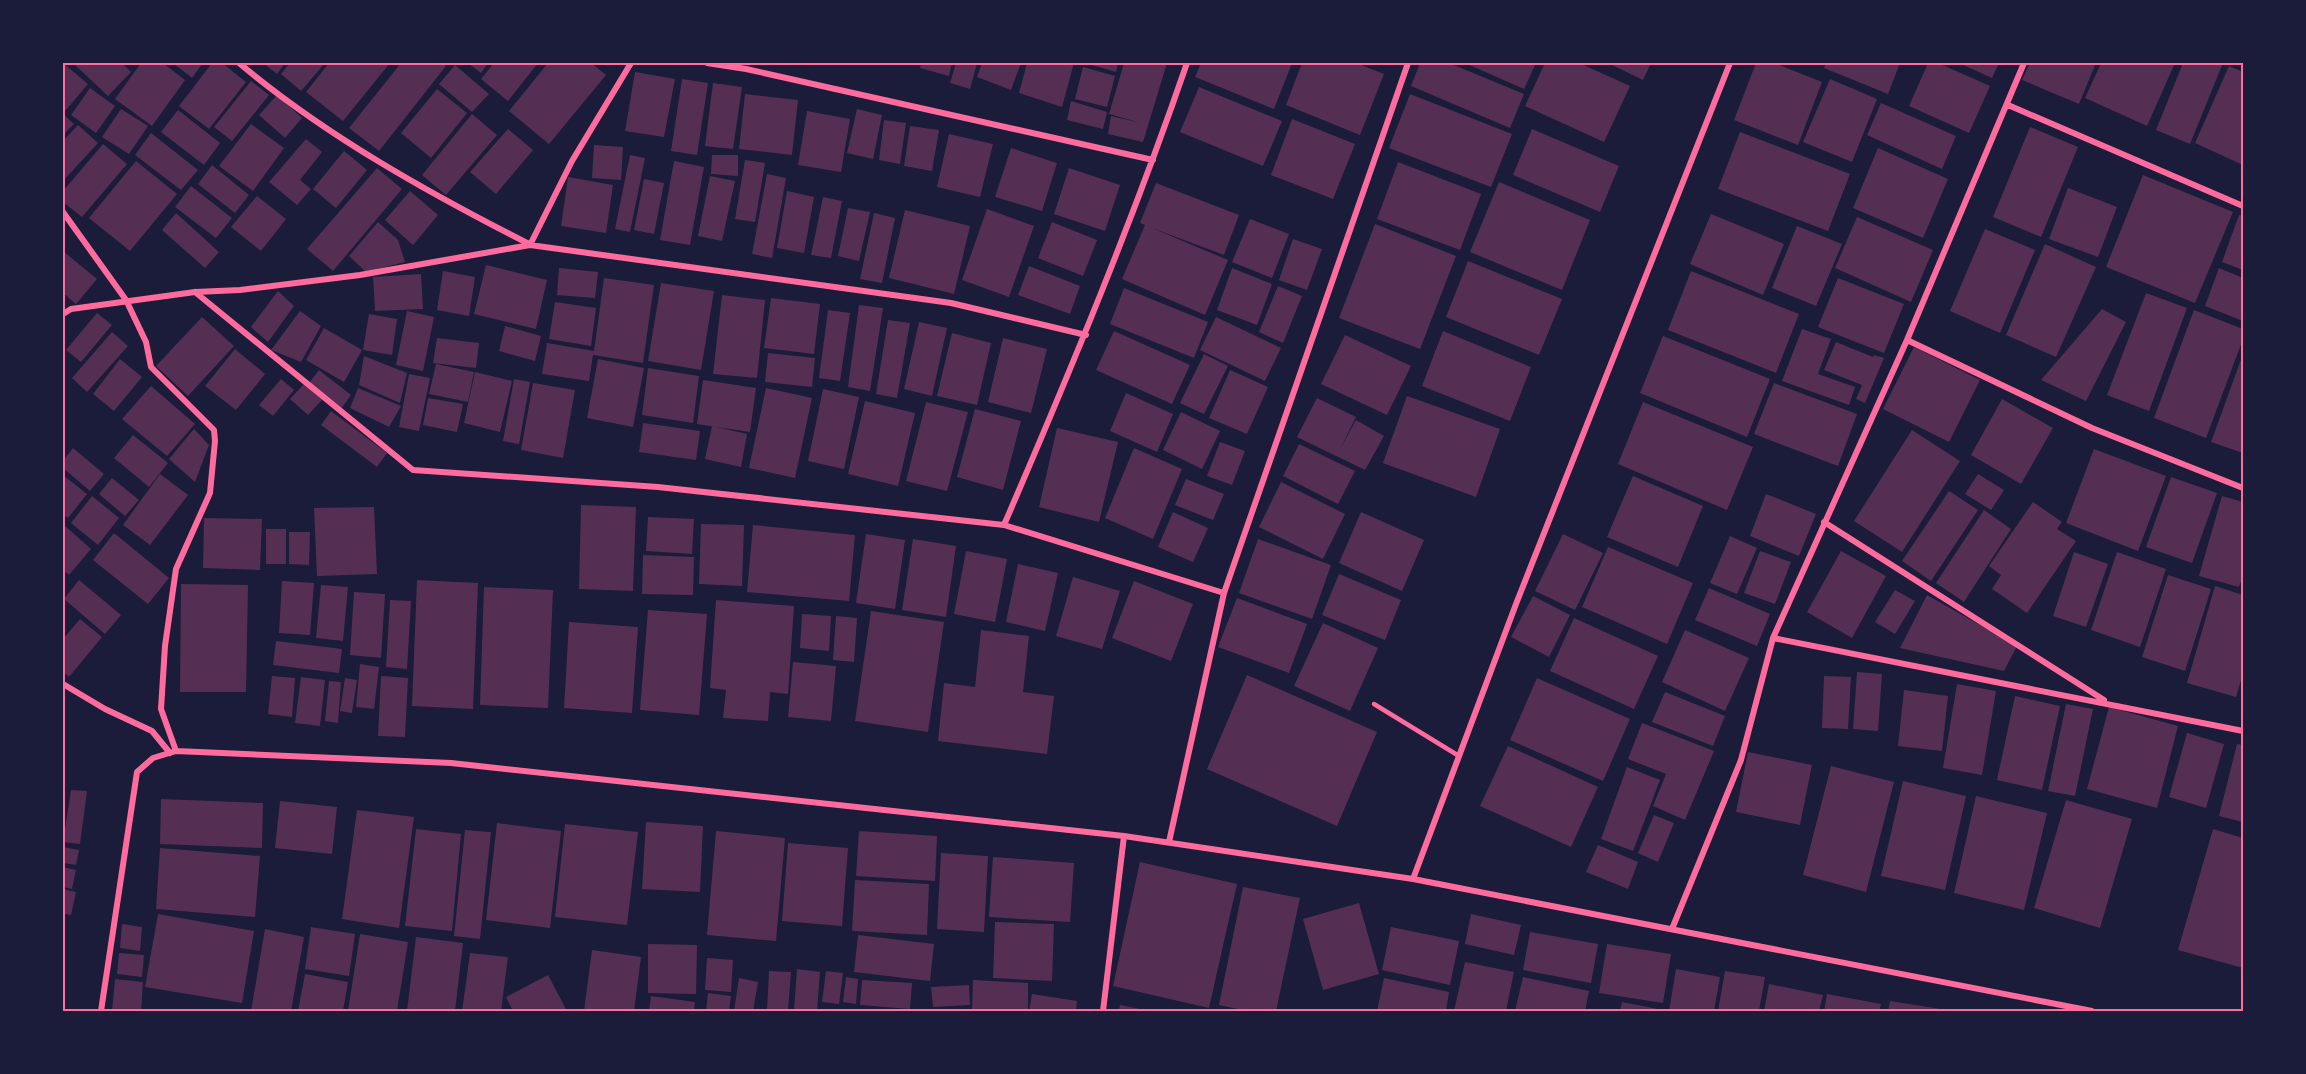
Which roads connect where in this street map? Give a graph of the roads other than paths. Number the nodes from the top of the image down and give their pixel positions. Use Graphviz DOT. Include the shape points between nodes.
graph roads {
  1 [pos="239,63"];
  2 [pos="631,63"];
  3 [pos="707,63"];
  4 [pos="1187,63"];
  5 [pos="1408,63"];
  6 [pos="1730,63"];
  7 [pos="2024,63"];
  8 [pos="2008,105"];
  9 [pos="1153,160"];
  10 [pos="2243,206"];
  11 [pos="63,212"];
  12 [pos="530,245"];
  13 [pos="195,292"];
  14 [pos="126,300"];
  15 [pos="63,314"];
  16 [pos="1086,335"];
  17 [pos="1907,340"];
  18 [pos="2243,488"];
  19 [pos="1824,522"];
  20 [pos="1004,525"];
  21 [pos="1224,593"];
  22 [pos="1773,638"];
  23 [pos="63,684"];
  24 [pos="2109,703"];
  25 [pos="1374,704"];
  26 [pos="2243,731"];
  27 [pos="173,752"];
  28 [pos="1459,756"];
  29 [pos="1124,836"];
  30 [pos="1168,842"];
  31 [pos="1413,879"];
  32 [pos="1672,929"];
  33 [pos="101,1011"];
  34 [pos="1103,1011"];
  35 [pos="2092,1011"];
  1 -- 12 [label="street" via="425,191"];
  2 -- 12 [label="street" via="572,161"];
  3 -- 9 [label="street"];
  4 -- 9 [label="street"];
  5 -- 21 [label="street"];
  6 -- 28 [label="street"];
  7 -- 8 [label="street"];
  8 -- 10 [label="street"];
  8 -- 17 [label="street"];
  9 -- 16 [label="street"];
  11 -- 14 [label="street"];
  12 -- 13 [label="street" via="360,275"];
  12 -- 16 [label="street" via="951,303"];
  13 -- 14 [label="street"];
  13 -- 20 [label="street" via="413,470 658,487"];
  14 -- 15 [label="street" via="71,309"];
  14 -- 27 [label="street" via="146,342 151,368 214,430 210,493 176,569 165,646 161,709"];
  16 -- 20 [label="street"];
  17 -- 18 [label="street" via="2091,428"];
  17 -- 19 [label="street"];
  19 -- 22 [label="street"];
  19 -- 24 [label="street"];
  20 -- 21 [label="street"];
  21 -- 30 [label="street"];
  22 -- 24 [label="street"];
  22 -- 32 [label="street" via="1741,760"];
  23 -- 27 [label="street" via="152,731"];
  24 -- 26 [label="street"];
  25 -- 28 [label="lane"];
  27 -- 29 [label="street" via="451,763"];
  27 -- 33 [label="street" via="144,764 137,772"];
  28 -- 31 [label="street"];
  29 -- 30 [label="street"];
  29 -- 34 [label="street"];
  30 -- 31 [label="street"];
  31 -- 32 [label="street"];
  32 -- 35 [label="street"];
}
